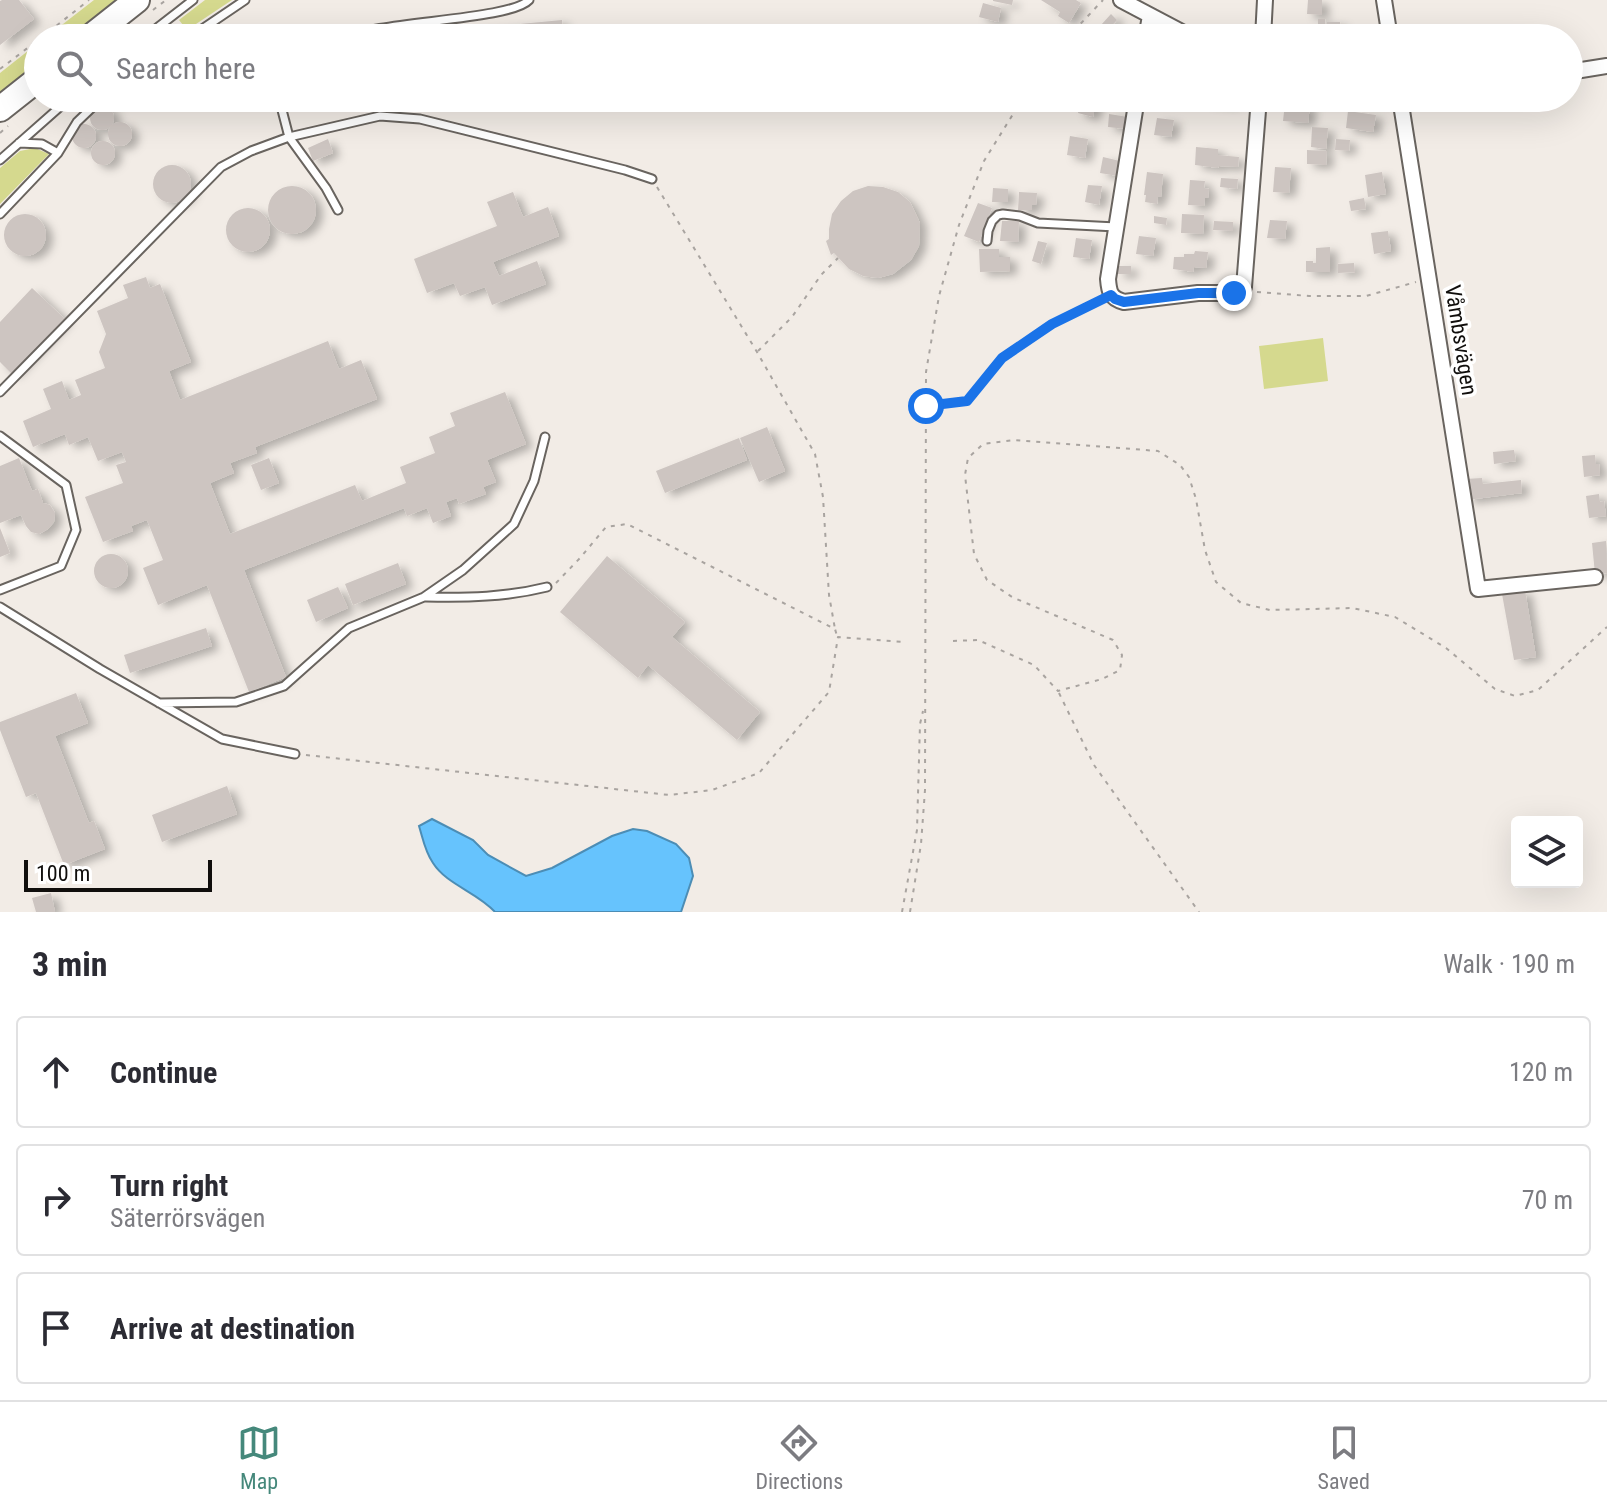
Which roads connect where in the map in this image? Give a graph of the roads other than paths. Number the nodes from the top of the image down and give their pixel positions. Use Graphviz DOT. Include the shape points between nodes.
graph roads {
  1 [pos="137,0"];
  2 [pos="193,0"];
  3 [pos="245,0"];
  4 [pos="529,0"];
  5 [pos="1121,0"];
  6 [pos="1265,0"];
  7 [pos="1384,0"];
  8 [pos="1150,16"];
  9 [pos="107,24"];
  10 [pos="164,24"];
  11 [pos="210,24"];
  12 [pos="408,24"];
  13 [pos="1149,24"];
  14 [pos="1166,24"];
  15 [pos="1264,24"];
  16 [pos="1388,24"];
  17 [pos="1607,66"];
  18 [pos="1583,70"];
  19 [pos="24,90"];
  20 [pos="0,109"];
  21 [pos="54,112"];
  22 [pos="87,112"];
  23 [pos="283,112"];
  24 [pos="1135,112"];
  25 [pos="1258,112"];
  26 [pos="1402,112"];
  27 [pos="289,137"];
  28 [pos="19,143"];
  29 [pos="58,153"];
  30 [pos="0,160"];
  31 [pos="652,179"];
  32 [pos="338,210"];
  33 [pos="0,214"];
  34 [pos="1116,227"];
  35 [pos="987,241"];
  36 [pos="0,392"];
  37 [pos="0,436"];
  38 [pos="545,437"];
  39 [pos="1595,577"];
  40 [pos="547,587"];
  41 [pos="0,590"];
  42 [pos="424,597"];
  43 [pos="0,607"];
  44 [pos="159,703"];
  45 [pos="295,754"];
  1 -- 9 [label="main road"];
  2 -- 10 [label="lane"];
  3 -- 11 [label="lane"];
  4 -- 12 [label="lane" via="496,12"];
  5 -- 8 [label="street"];
  6 -- 15 [label="street"];
  7 -- 16 [label="street"];
  8 -- 13 [label="street"];
  8 -- 14 [label="street"];
  17 -- 18 [label="street"];
  19 -- 20 [label="main road"];
  21 -- 28 [label="lane"];
  22 -- 29 [label="lane"];
  23 -- 27 [label="lane"];
  24 -- 34 [label="street"];
  25 -- 34 [label="street" via="1241,291 1115,299 1108,279"];
  26 -- 39 [label="street, Våmbsvägen" via="1478,589"];
  27 -- 31 [label="lane" via="380,116 420,119"];
  27 -- 32 [label="lane"];
  27 -- 36 [label="lane" via="221,167"];
  28 -- 29 [label="lane" via="42,144"];
  28 -- 30 [label="lane"];
  29 -- 33 [label="lane"];
  34 -- 35 [label="lane" via="1038,223 1003,214 992,221"];
  37 -- 41 [label="lane" via="66,485 76,530 61,566"];
  38 -- 42 [label="lane" via="534,481 514,524"];
  40 -- 42 [label="lane" via="466,598"];
  42 -- 44 [label="lane" via="349,628 284,686 236,702"];
  43 -- 44 [label="lane"];
  44 -- 45 [label="lane" via="222,739"];
}
